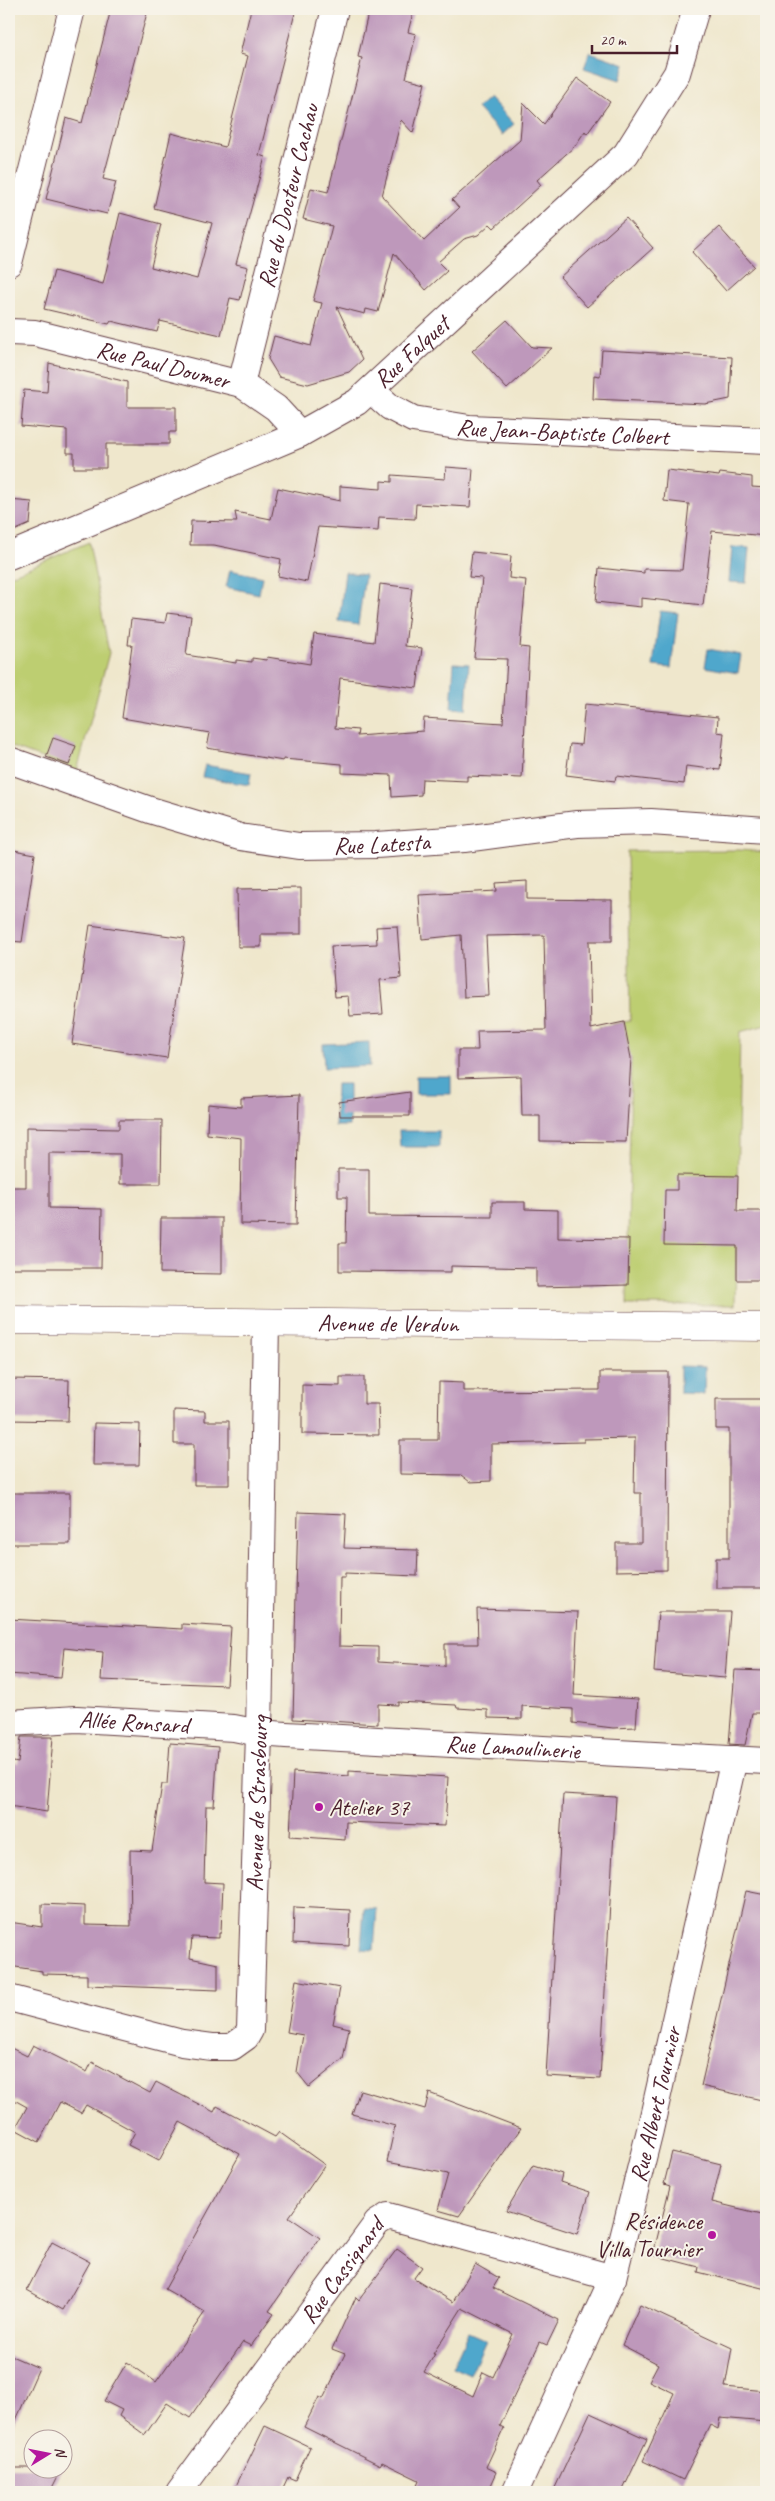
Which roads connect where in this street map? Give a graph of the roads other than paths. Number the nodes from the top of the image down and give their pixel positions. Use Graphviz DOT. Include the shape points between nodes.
graph roads {
  1 [pos="72,9"];
  2 [pos="335,9"];
  3 [pos="696,9"];
  4 [pos="9,263"];
  5 [pos="9,332"];
  6 [pos="241,384"];
  7 [pos="371,390"];
  8 [pos="300,434"];
  9 [pos="766,442"];
  10 [pos="9,556"];
  11 [pos="9,760"];
  12 [pos="766,830"];
  13 [pos="9,1320"];
  14 [pos="266,1322"];
  15 [pos="766,1326"];
  16 [pos="9,1723"];
  17 [pos="259,1733"];
  18 [pos="734,1759"];
  19 [pos="766,1761"];
  20 [pos="9,1998"];
  21 [pos="613,2278"];
  22 [pos="179,2492"];
  23 [pos="515,2492"];
  1 -- 4 [label="street"];
  2 -- 6 [label="street, Rue du Docteur Cachau"];
  3 -- 7 [label="street, Rue Falquet" via="677,74 626,154"];
  5 -- 6 [label="street, Rue Paul Doumer" via="35,333"];
  6 -- 8 [label="street, Rue Paul Doumer" via="276,408"];
  7 -- 8 [label="street, Rue Falquet" via="357,402"];
  7 -- 9 [label="street, Rue Jean-Baptiste Colbert" via="390,407 413,419 468,428"];
  8 -- 10 [label="street, Rue Falquet"];
  11 -- 12 [label="street, Rue Latesta" via="150,810 240,837 299,846 376,846 445,841 577,824 642,822"];
  13 -- 14 [label="street, Avenue de Verdun"];
  14 -- 15 [label="street, Avenue de Verdun"];
  14 -- 17 [label="street, Avenue de Strasbourg"];
  16 -- 17 [label="street, Allée Ronsard" via="77,1719 234,1728"];
  17 -- 18 [label="street, Rue Lamoulinerie"];
  17 -- 20 [label="street, Avenue de Strasbourg" via="252,2015 246,2037 232,2047 212,2047"];
  18 -- 19 [label="street, Rue Lamoulinerie"];
  18 -- 21 [label="street, Rue Albert Tournier"];
  21 -- 22 [label="street, Rue Cassignard" via="388,2216 377,2223"];
  21 -- 23 [label="street, Rue Albert Tournier"];
}
